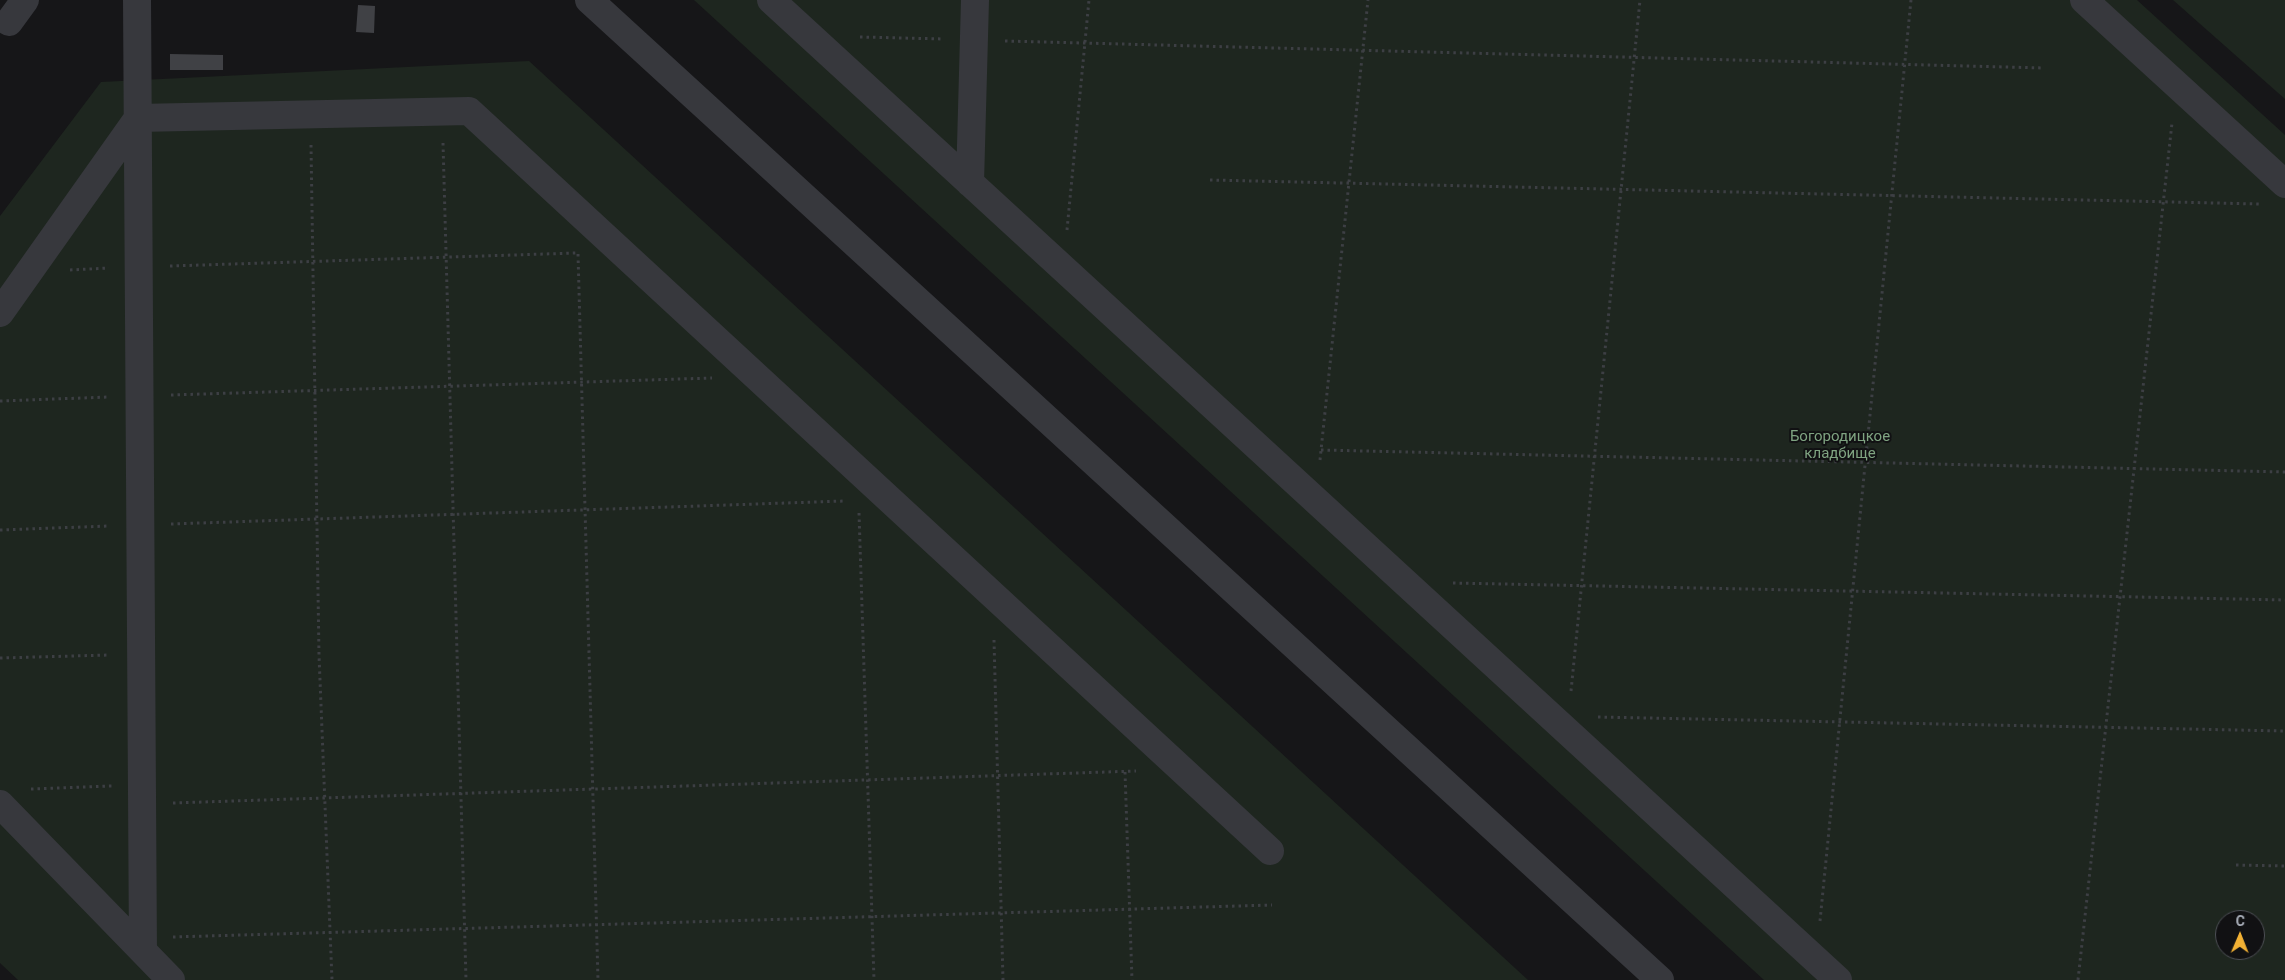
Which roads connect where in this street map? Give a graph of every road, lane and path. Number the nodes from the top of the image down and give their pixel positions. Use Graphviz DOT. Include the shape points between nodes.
graph roads {
  1 [pos="25,0"];
  2 [pos="137,0"];
  3 [pos="588,0"];
  4 [pos="771,0"];
  5 [pos="975,0"];
  6 [pos="1090,0"];
  7 [pos="1368,0"];
  8 [pos="1640,0"];
  9 [pos="1911,0"];
  10 [pos="2084,0"];
  11 [pos="9,22"];
  12 [pos="859,37"];
  13 [pos="974,40"];
  14 [pos="1085,43"];
  15 [pos="1362,50"];
  16 [pos="1634,57"];
  17 [pos="1905,64"];
  18 [pos="2043,68"];
  19 [pos="2176,84"];
  20 [pos="442,112"];
  21 [pos="310,114"];
  22 [pos="138,118"];
  23 [pos="1210,180"];
  24 [pos="970,183"];
  25 [pos="1349,184"];
  26 [pos="2285,184"];
  27 [pos="1621,189"];
  28 [pos="1892,195"];
  29 [pos="2163,201"];
  30 [pos="2266,204"];
  31 [pos="577,211"];
  32 [pos="578,252"];
  33 [pos="446,257"];
  34 [pos="313,261"];
  35 [pos="139,267"];
  36 [pos="1063,268"];
  37 [pos="30,271"];
  38 [pos="0,313"];
  39 [pos="718,378"];
  40 [pos="582,382"];
  41 [pos="450,386"];
  42 [pos="315,390"];
  43 [pos="140,396"];
  44 [pos="0,400"];
  45 [pos="1321,450"];
  46 [pos="1594,457"];
  47 [pos="1865,462"];
  48 [pos="2134,469"];
  49 [pos="2285,472"];
  50 [pos="890,500"];
  51 [pos="858,501"];
  52 [pos="1316,501"];
  53 [pos="585,510"];
  54 [pos="453,515"];
  55 [pos="317,519"];
  56 [pos="140,525"];
  57 [pos="0,530"];
  58 [pos="1450,583"];
  59 [pos="1581,586"];
  60 [pos="1853,591"];
  61 [pos="2120,597"];
  62 [pos="2285,600"];
  63 [pos="994,632"];
  64 [pos="141,654"];
  65 [pos="0,658"];
  66 [pos="1559,716"];
  67 [pos="1840,722"];
  68 [pos="2106,727"];
  69 [pos="2285,731"];
  70 [pos="1182,770"];
  71 [pos="1125,772"];
  72 [pos="998,776"];
  73 [pos="867,780"];
  74 [pos="28,789"];
  75 [pos="593,789"];
  76 [pos="461,793"];
  77 [pos="142,794"];
  78 [pos="324,798"];
  79 [pos="0,804"];
  80 [pos="1270,851"];
  81 [pos="2236,865"];
  82 [pos="2285,866"];
  83 [pos="1272,905"];
  84 [pos="1129,910"];
  85 [pos="1002,914"];
  86 [pos="872,917"];
  87 [pos="597,925"];
  88 [pos="464,929"];
  89 [pos="330,933"];
  90 [pos="143,944"];
  91 [pos="1816,959"];
  92 [pos="171,980"];
  93 [pos="332,980"];
  94 [pos="466,980"];
  95 [pos="598,980"];
  96 [pos="874,980"];
  97 [pos="1003,980"];
  98 [pos="1132,980"];
  99 [pos="1660,980"];
  100 [pos="1838,980"];
  101 [pos="2078,980"];
  1 -- 11 [label="street"];
  2 -- 22 [label="street"];
  3 -- 99 [label="street"];
  4 -- 24 [label="street"];
  5 -- 13 [label="street"];
  6 -- 14 [label="path"];
  7 -- 15 [label="path"];
  8 -- 16 [label="path"];
  9 -- 17 [label="path"];
  10 -- 19 [label="street"];
  12 -- 13 [label="path"];
  13 -- 14 [label="path"];
  13 -- 24 [label="street"];
  14 -- 15 [label="path"];
  14 -- 36 [label="path"];
  15 -- 16 [label="path"];
  15 -- 25 [label="path"];
  16 -- 17 [label="path"];
  16 -- 27 [label="path"];
  17 -- 18 [label="path"];
  17 -- 28 [label="path"];
  19 -- 26 [label="street"];
  19 -- 29 [label="path"];
  20 -- 21 [label="street"];
  20 -- 31 [label="street" via="469,111"];
  20 -- 33 [label="path"];
  21 -- 22 [label="street"];
  21 -- 34 [label="path"];
  22 -- 35 [label="street"];
  22 -- 37 [label="street"];
  23 -- 25 [label="path"];
  24 -- 36 [label="street"];
  25 -- 27 [label="path"];
  25 -- 45 [label="path"];
  27 -- 28 [label="path"];
  27 -- 46 [label="path"];
  28 -- 29 [label="path"];
  28 -- 47 [label="path"];
  29 -- 30 [label="path"];
  29 -- 48 [label="path"];
  31 -- 32 [label="path"];
  31 -- 50 [label="street"];
  32 -- 33 [label="path"];
  32 -- 40 [label="path"];
  33 -- 34 [label="path"];
  33 -- 41 [label="path"];
  34 -- 35 [label="path"];
  34 -- 42 [label="path"];
  35 -- 37 [label="path"];
  35 -- 43 [label="street"];
  36 -- 52 [label="street"];
  37 -- 38 [label="street"];
  39 -- 40 [label="path"];
  40 -- 41 [label="path"];
  40 -- 53 [label="path"];
  41 -- 42 [label="path"];
  41 -- 54 [label="path"];
  42 -- 43 [label="path"];
  42 -- 55 [label="path"];
  43 -- 44 [label="path"];
  43 -- 56 [label="street"];
  45 -- 46 [label="path"];
  45 -- 52 [label="path"];
  46 -- 47 [label="path"];
  46 -- 59 [label="path"];
  47 -- 48 [label="path"];
  47 -- 60 [label="path"];
  48 -- 49 [label="path"];
  48 -- 61 [label="path"];
  50 -- 51 [label="path"];
  50 -- 70 [label="street"];
  51 -- 53 [label="path"];
  51 -- 73 [label="path"];
  52 -- 66 [label="street"];
  53 -- 54 [label="path"];
  53 -- 75 [label="path"];
  54 -- 55 [label="path"];
  54 -- 76 [label="path"];
  55 -- 56 [label="path"];
  55 -- 78 [label="path"];
  56 -- 57 [label="path"];
  56 -- 64 [label="street"];
  58 -- 59 [label="path"];
  59 -- 60 [label="path"];
  59 -- 66 [label="path"];
  60 -- 61 [label="path"];
  60 -- 67 [label="path"];
  61 -- 62 [label="path"];
  61 -- 68 [label="path"];
  63 -- 72 [label="path"];
  64 -- 65 [label="path"];
  64 -- 77 [label="street"];
  66 -- 67 [label="path"];
  66 -- 91 [label="street"];
  67 -- 68 [label="path"];
  67 -- 91 [label="path"];
  68 -- 69 [label="path"];
  68 -- 101 [label="path"];
  70 -- 71 [label="path"];
  70 -- 80 [label="street"];
  71 -- 72 [label="path"];
  71 -- 84 [label="path"];
  72 -- 73 [label="path"];
  72 -- 85 [label="path"];
  73 -- 75 [label="path"];
  73 -- 86 [label="path"];
  74 -- 77 [label="path"];
  75 -- 76 [label="path"];
  75 -- 87 [label="path"];
  76 -- 78 [label="path"];
  76 -- 88 [label="path"];
  77 -- 78 [label="path"];
  77 -- 90 [label="street"];
  78 -- 89 [label="path"];
  79 -- 90 [label="street"];
  81 -- 82 [label="path"];
  83 -- 84 [label="path"];
  84 -- 85 [label="path"];
  84 -- 98 [label="path"];
  85 -- 86 [label="path"];
  85 -- 97 [label="path"];
  86 -- 87 [label="path"];
  86 -- 96 [label="path"];
  87 -- 88 [label="path"];
  87 -- 95 [label="path"];
  88 -- 89 [label="path"];
  88 -- 94 [label="path"];
  89 -- 90 [label="path"];
  89 -- 93 [label="path"];
  90 -- 92 [label="street"];
  91 -- 100 [label="street"];
}
